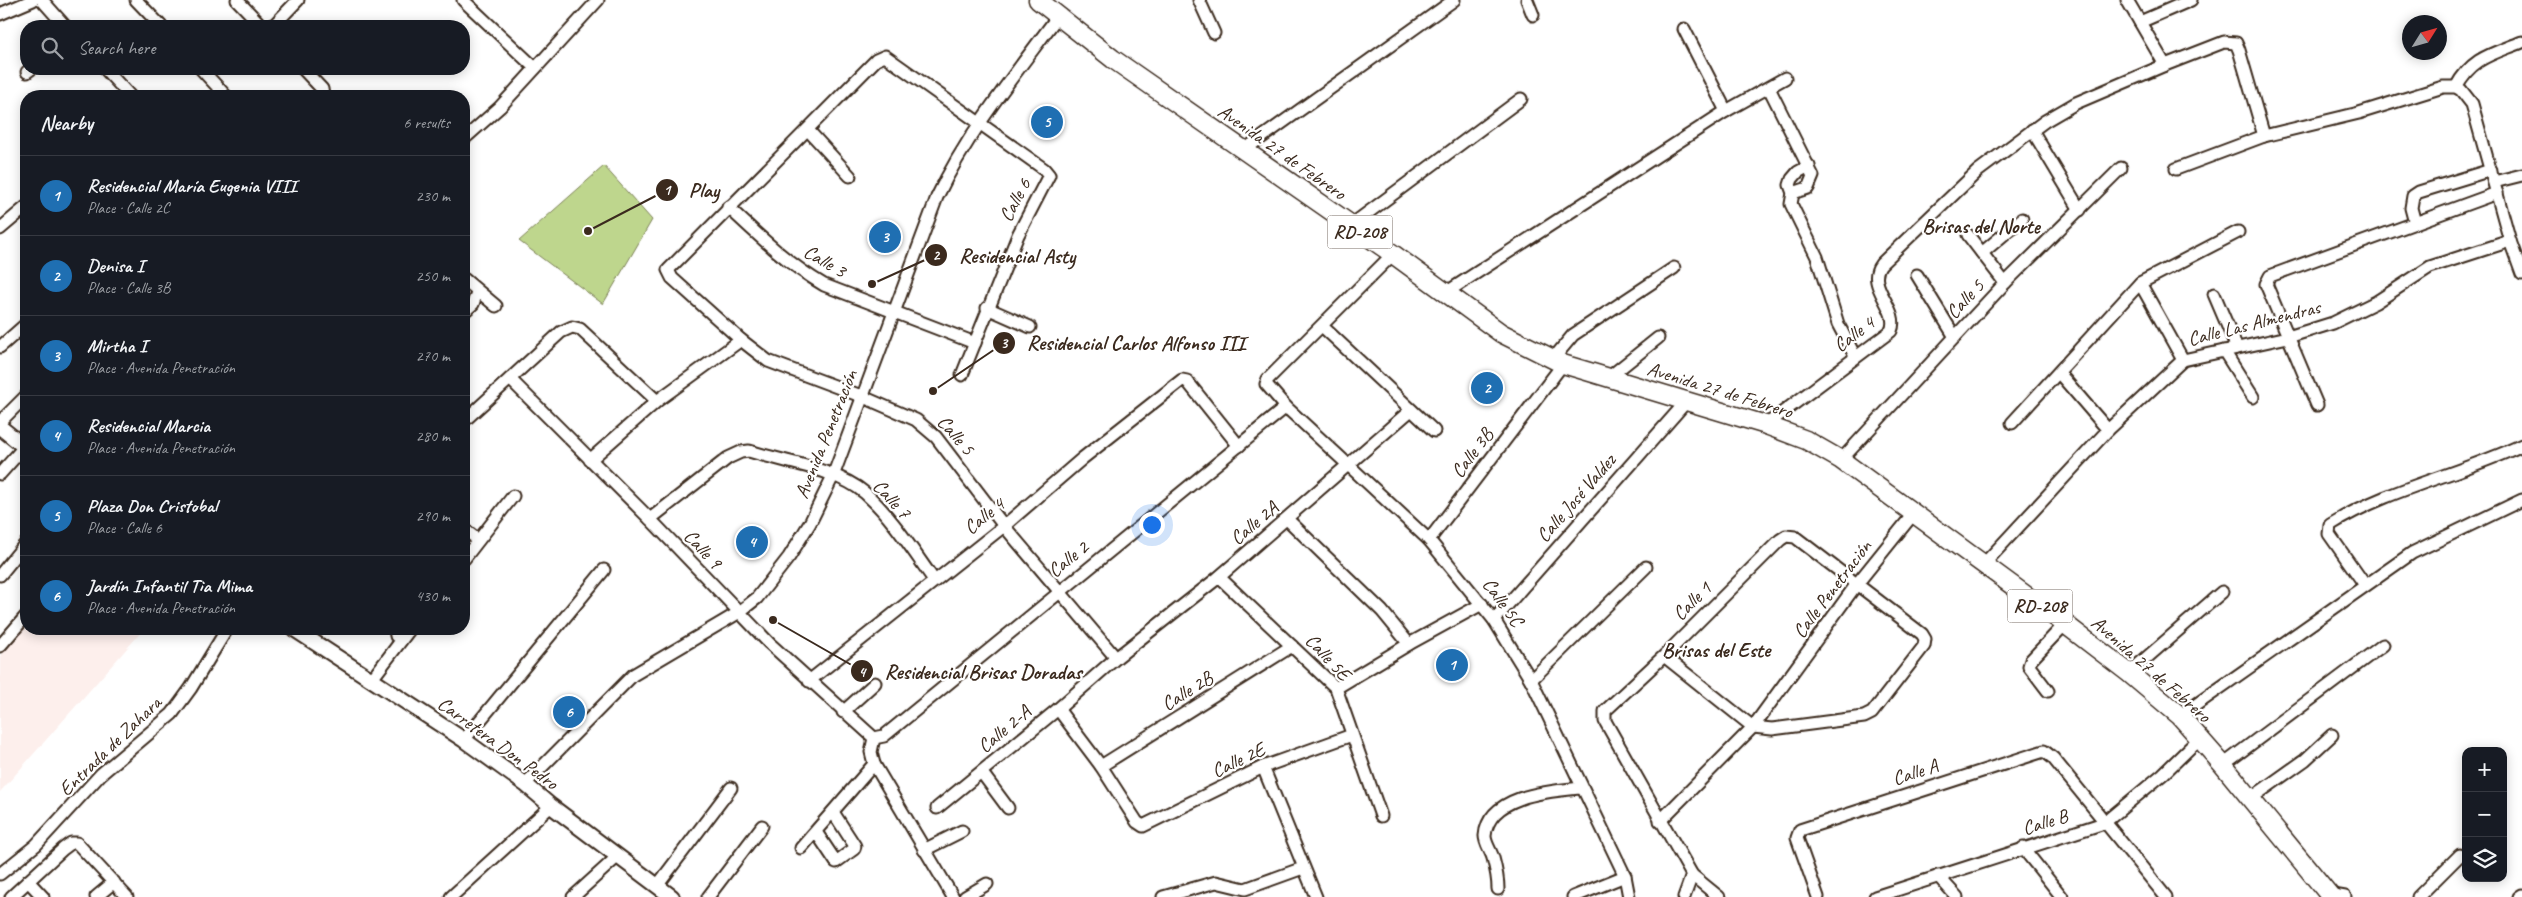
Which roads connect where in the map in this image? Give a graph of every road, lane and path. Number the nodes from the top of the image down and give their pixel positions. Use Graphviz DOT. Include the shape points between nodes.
graph roads {
  1 [pos="33,0"];
  2 [pos="42,0"];
  3 [pos="136,0"];
  4 [pos="237,0"];
  5 [pos="298,0"];
  6 [pos="463,0"];
  7 [pos="598,0"];
  8 [pos="1038,0"];
  9 [pos="1199,0"];
  10 [pos="1454,0"];
  11 [pos="1527,0"];
  12 [pos="2127,0"];
  13 [pos="2191,0"];
  14 [pos="0,14"];
  15 [pos="1533,15"];
  16 [pos="1058,16"];
  17 [pos="60,20"];
  18 [pos="155,20"];
  19 [pos="256,20"];
  20 [pos="278,20"];
  21 [pos="2140,22"];
  22 [pos="1684,29"];
  23 [pos="1214,33"];
  24 [pos="2522,42"];
  25 [pos="2165,65"];
  26 [pos="535,68"];
  27 [pos="111,75"];
  28 [pos="206,75"];
  29 [pos="309,75"];
  30 [pos="1786,78"];
  31 [pos="2456,87"];
  32 [pos="1770,88"];
  33 [pos="124,90"];
  34 [pos="220,90"];
  35 [pos="322,90"];
  36 [pos="1521,99"];
  37 [pos="1726,111"];
  38 [pos="979,124"];
  39 [pos="808,130"];
  40 [pos="2032,130"];
  41 [pos="470,134"];
  42 [pos="2264,136"];
  43 [pos="1244,150"];
  44 [pos="1809,166"];
  45 [pos="2122,168"];
  46 [pos="2176,169"];
  47 [pos="2491,170"];
  48 [pos="2522,175"];
  49 [pos="850,176"];
  50 [pos="2496,188"];
  51 [pos="1792,193"];
  52 [pos="728,208"];
  53 [pos="2080,210"];
  54 [pos="20,212"];
  55 [pos="2022,219"];
  56 [pos="2415,223"];
  57 [pos="1350,226"];
  58 [pos="0,229"];
  59 [pos="2238,232"];
  60 [pos="1968,235"];
  61 [pos="2510,241"];
  62 [pos="1982,253"];
  63 [pos="1393,254"];
  64 [pos="1674,268"];
  65 [pos="2522,274"];
  66 [pos="1917,275"];
  67 [pos="2140,282"];
  68 [pos="2005,283"];
  69 [pos="470,285"];
  70 [pos="477,292"];
  71 [pos="1447,292"];
  72 [pos="2214,294"];
  73 [pos="496,306"];
  74 [pos="470,307"];
  75 [pos="987,308"];
  76 [pos="894,313"];
  77 [pos="1322,326"];
  78 [pos="1030,327"];
  79 [pos="20,329"];
  80 [pos="1955,337"];
  81 [pos="2288,337"];
  82 [pos="1658,338"];
  83 [pos="741,340"];
  84 [pos="975,343"];
  85 [pos="0,347"];
  86 [pos="2237,348"];
  87 [pos="2224,351"];
  88 [pos="1856,356"];
  89 [pos="2183,360"];
  90 [pos="1558,362"];
  91 [pos="2059,373"];
  92 [pos="962,375"];
  93 [pos="1608,378"];
  94 [pos="510,379"];
  95 [pos="861,396"];
  96 [pos="2253,397"];
  97 [pos="657,401"];
  98 [pos="20,402"];
  99 [pos="1686,402"];
  100 [pos="2317,405"];
  101 [pos="1286,407"];
  102 [pos="1411,410"];
  103 [pos="470,416"];
  104 [pos="0,422"];
  105 [pos="2012,423"];
  106 [pos="1766,425"];
  107 [pos="0,427"];
  108 [pos="2108,430"];
  109 [pos="1434,431"];
  110 [pos="20,444"];
  111 [pos="2522,445"];
  112 [pos="1239,446"];
  113 [pos="20,453"];
  114 [pos="590,460"];
  115 [pos="1841,460"];
  116 [pos="1349,466"];
  117 [pos="0,474"];
  118 [pos="833,476"];
  119 [pos="513,496"];
  120 [pos="2522,500"];
  121 [pos="1914,513"];
  122 [pos="650,519"];
  123 [pos="1287,519"];
  124 [pos="1004,526"];
  125 [pos="470,535"];
  126 [pos="478,540"];
  127 [pos="1430,540"];
  128 [pos="20,550"];
  129 [pos="470,551"];
  130 [pos="1984,564"];
  131 [pos="1646,567"];
  132 [pos="604,570"];
  133 [pos="0,575"];
  134 [pos="1219,577"];
  135 [pos="934,580"];
  136 [pos="1856,585"];
  137 [pos="2365,585"];
  138 [pos="1059,591"];
  139 [pos="2222,592"];
  140 [pos="1482,604"];
  141 [pos="738,613"];
  142 [pos="1494,620"];
  143 [pos="20,623"];
  144 [pos="2065,624"];
  145 [pos="223,635"];
  146 [pos="303,635"];
  147 [pos="396,635"];
  148 [pos="406,635"];
  149 [pos="402,640"];
  150 [pos="1409,644"];
  151 [pos="2384,645"];
  152 [pos="0,646"];
  153 [pos="1292,646"];
  154 [pos="1664,656"];
  155 [pos="1116,658"];
  156 [pos="2129,673"];
  157 [pos="372,679"];
  158 [pos="1531,680"];
  159 [pos="809,681"];
  160 [pos="875,682"];
  161 [pos="1336,688"];
  162 [pos="2048,691"];
  163 [pos="1058,709"];
  164 [pos="843,712"];
  165 [pos="2180,716"];
  166 [pos="1754,727"];
  167 [pos="1352,735"];
  168 [pos="2332,735"];
  169 [pos="874,738"];
  170 [pos="2200,738"];
  171 [pos="464,740"];
  172 [pos="874,764"];
  173 [pos="2223,765"];
  174 [pos="1102,766"];
  175 [pos="1263,768"];
  176 [pos="982,773"];
  177 [pos="525,784"];
  178 [pos="731,788"];
  179 [pos="1581,788"];
  180 [pos="2250,799"];
  181 [pos="551,806"];
  182 [pos="937,808"];
  183 [pos="1008,808"];
  184 [pos="833,812"];
  185 [pos="1381,816"];
  186 [pos="1660,821"];
  187 [pos="2104,823"];
  188 [pos="762,826"];
  189 [pos="962,831"];
  190 [pos="816,832"];
  191 [pos="49,833"];
  192 [pos="36,845"];
  193 [pos="800,848"];
  194 [pos="2023,848"];
  195 [pos="63,849"];
  196 [pos="924,850"];
  197 [pos="2460,855"];
  198 [pos="617,857"];
  199 [pos="50,861"];
  200 [pos="1303,868"];
  201 [pos="0,874"];
  202 [pos="1692,875"];
  203 [pos="1625,876"];
  204 [pos="1938,876"];
  205 [pos="28,881"];
  206 [pos="114,882"];
  207 [pos="656,886"];
  208 [pos="1498,889"];
  209 [pos="982,890"];
  210 [pos="2332,896"];
  211 [pos="11,897"];
  212 [pos="43,897"];
  213 [pos="96,897"];
  214 [pos="128,897"];
  215 [pos="451,897"];
  216 [pos="573,897"];
  217 [pos="672,897"];
  218 [pos="708,897"];
  219 [pos="953,897"];
  220 [pos="965,897"];
  221 [pos="1163,897"];
  222 [pos="1316,897"];
  223 [pos="1573,897"];
  224 [pos="1630,897"];
  225 [pos="1684,897"];
  226 [pos="1719,897"];
  227 [pos="1818,897"];
  228 [pos="1875,897"];
  229 [pos="1957,897"];
  230 [pos="2062,897"];
  231 [pos="2166,897"];
  232 [pos="2418,897"];
  1 -- 14 [label="street"];
  2 -- 17 [label="street"];
  3 -- 18 [label="street"];
  4 -- 19 [label="street"];
  5 -- 20 [label="street"];
  6 -- 26 [label="street"];
  7 -- 26 [label="street"];
  8 -- 16 [label="main road, Avenida 27 de Febrero / RD-208"];
  9 -- 23 [label="street"];
  10 -- 43 [label="street"];
  11 -- 15 [label="street"];
  12 -- 21 [label="street"];
  13 -- 21 [label="street"];
  16 -- 38 [label="street, Avenida Penetración"];
  16 -- 43 [label="main road, Avenida 27 de Febrero / RD-208" via="1112,59"];
  21 -- 25 [label="street"];
  22 -- 37 [label="street"];
  24 -- 31 [label="street" via="2475,62"];
  25 -- 40 [label="street" via="2076,103"];
  25 -- 42 [label="street" via="2218,44 2236,43"];
  26 -- 41 [label="street" via="500,107"];
  27 -- 33 [label="street"];
  28 -- 34 [label="street"];
  29 -- 35 [label="street"];
  30 -- 32 [label="street"];
  31 -- 42 [label="street" via="2443,87 2359,113"];
  31 -- 47 [label="street" via="2465,94 2473,108"];
  32 -- 37 [label="street"];
  32 -- 44 [label="street"];
  36 -- 57 [label="street"];
  37 -- 71 [label="street"];
  38 -- 39 [label="street, Calle 6" via="885,56 876,60"];
  38 -- 75 [label="street, Calle 6" via="1048,175"];
  38 -- 76 [label="street, Avenida Penetración" via="936,197"];
  39 -- 49 [label="street"];
  39 -- 52 [label="street"];
  40 -- 53 [label="street"];
  40 -- 88 [label="street, Calle 4" via="1978,171 1881,264 1877,281 1893,327"];
  42 -- 46 [label="street"];
  43 -- 57 [label="main road, Avenida 27 de Febrero / RD-208"];
  44 -- 51 [label="street" via="1792,179"];
  44 -- 51 [label="street" via="1812,182 1808,188"];
  45 -- 53 [label="street, Calle 5"];
  47 -- 50 [label="street"];
  47 -- 56 [label="street" via="2413,196 2411,208"];
  48 -- 50 [label="street"];
  50 -- 56 [label="street"];
  50 -- 61 [label="street"];
  51 -- 88 [label="street" via="1791,204 1817,257 1838,324"];
  52 -- 76 [label="street, Calle 3" via="801,272 824,285"];
  52 -- 83 [label="street, Calle 5" via="668,270 672,278"];
  53 -- 68 [label="street, Calle 5"];
  54 -- 58 [label="street"];
  55 -- 62 [label="street"];
  56 -- 81 [label="street" via="2270,276 2266,284"];
  57 -- 63 [label="main road, Avenida 27 de Febrero / RD-208"];
  59 -- 67 [label="street"];
  60 -- 62 [label="street"];
  61 -- 65 [label="street"];
  61 -- 81 [label="street, Calle Las Almendras" via="2430,268 2376,302 2333,323"];
  62 -- 68 [label="street"];
  63 -- 71 [label="main road, Avenida 27 de Febrero / RD-208"];
  63 -- 77 [label="street"];
  64 -- 90 [label="street, Calle 3B" via="1573,335"];
  66 -- 80 [label="street"];
  67 -- 89 [label="street"];
  67 -- 91 [label="street"];
  68 -- 80 [label="street, Calle 5"];
  69 -- 70 [label="street"];
  70 -- 73 [label="street"];
  70 -- 74 [label="street"];
  71 -- 90 [label="main road, Avenida 27 de Febrero / RD-208" via="1501,333"];
  72 -- 86 [label="street"];
  75 -- 78 [label="street"];
  75 -- 84 [label="street, Calle 6"];
  76 -- 84 [label="street, Calle 3"];
  76 -- 95 [label="street, Avenida Penetración"];
  77 -- 101 [label="street, Calle 5C" via="1268,379 1266,384"];
  77 -- 102 [label="street"];
  79 -- 85 [label="street"];
  80 -- 115 [label="street, Calle 5"];
  81 -- 86 [label="street, Calle Las Almendras"];
  81 -- 100 [label="street"];
  82 -- 93 [label="street"];
  83 -- 95 [label="street, Calle 5" via="768,361"];
  83 -- 97 [label="street"];
  84 -- 92 [label="street, Calle 6"];
  86 -- 87 [label="street, Calle Las Almendras"];
  87 -- 89 [label="street, Calle Las Almendras"];
  87 -- 96 [label="street"];
  88 -- 106 [label="street, Calle 4"];
  89 -- 108 [label="street, Calle Las Almendras"];
  90 -- 93 [label="main road, Avenida 27 de Febrero / RD-208"];
  90 -- 127 [label="street, Calle 3B"];
  91 -- 105 [label="street"];
  91 -- 108 [label="street"];
  93 -- 99 [label="main road, Avenida 27 de Febrero / RD-208"];
  94 -- 97 [label="street" via="562,332 572,327 580,329"];
  94 -- 103 [label="street"];
  94 -- 114 [label="street, Calle 9"];
  95 -- 118 [label="street, Avenida Penetración"];
  95 -- 124 [label="street, Calle 5" via="916,420 936,437"];
  97 -- 114 [label="street"];
  98 -- 104 [label="street"];
  99 -- 106 [label="main road, Avenida 27 de Febrero / RD-208"];
  99 -- 142 [label="street, Calle José Valdez"];
  101 -- 112 [label="street, Calle 2"];
  101 -- 116 [label="street, Calle 5C"];
  102 -- 109 [label="street"];
  102 -- 116 [label="street, Calle 2A"];
  106 -- 115 [label="main road, Avenida 27 de Febrero / RD-208" via="1806,440"];
  107 -- 110 [label="street"];
  108 -- 130 [label="street, Calle Las Almendras"];
  111 -- 137 [label="street" via="2375,500 2330,525 2329,534"];
  112 -- 124 [label="street, Calle 4" via="1187,381 1182,380"];
  112 -- 138 [label="street, Calle 2"];
  113 -- 117 [label="street"];
  114 -- 122 [label="street, Calle 9"];
  115 -- 121 [label="main road, Avenida 27 de Febrero / RD-208"];
  116 -- 123 [label="street, Calle 2A"];
  116 -- 127 [label="street, Calle 5C"];
  118 -- 122 [label="street, Calle 7" via="749,451 741,452 728,458"];
  118 -- 135 [label="street, Calle 7" via="864,492"];
  118 -- 141 [label="street, Avenida Penetración" via="789,557 757,598"];
  119 -- 126 [label="street"];
  120 -- 137 [label="street" via="2429,544"];
  121 -- 130 [label="main road, Avenida 27 de Febrero / RD-208"];
  121 -- 136 [label="street, Calle Penetración"];
  122 -- 141 [label="street, Calle 9"];
  123 -- 134 [label="street, Calle 2A"];
  123 -- 150 [label="street" via="1382,611"];
  124 -- 135 [label="street, Calle 4"];
  124 -- 138 [label="street, Calle 5"];
  125 -- 126 [label="street"];
  126 -- 129 [label="street"];
  127 -- 140 [label="street, Calle 5C"];
  128 -- 133 [label="street"];
  130 -- 144 [label="main road, Avenida 27 de Febrero / RD-208"];
  131 -- 158 [label="street"];
  132 -- 171 [label="street"];
  134 -- 153 [label="street, Calle 5E"];
  134 -- 155 [label="street, Calle 2A"];
  135 -- 159 [label="street, Calle 4"];
  136 -- 154 [label="street, Calle 1" via="1796,537 1786,536"];
  136 -- 166 [label="street, Calle Penetración"];
  136 -- 166 [label="street" via="1922,634 1924,646 1872,713 1864,717 1772,729"];
  137 -- 165 [label="street"];
  138 -- 155 [label="street, Calle 5"];
  138 -- 169 [label="street, Calle 2" via="884,736"];
  139 -- 156 [label="street"];
  140 -- 142 [label="street, Calle 5C"];
  140 -- 150 [label="street"];
  141 -- 159 [label="street, Calle 9"];
  141 -- 177 [label="street, Avenida Penetración" via="633,675"];
  142 -- 158 [label="street, Calle 5C"];
  143 -- 152 [label="street"];
  144 -- 156 [label="main road, Avenida 27 de Febrero / RD-208"];
  144 -- 162 [label="street" via="2029,666"];
  145 -- 191 [label="street, Entrada de Zahara" via="172,714 101,774"];
  146 -- 157 [label="street, Carretera Don Pedro"];
  147 -- 149 [label="street"];
  148 -- 149 [label="street"];
  149 -- 157 [label="street"];
  150 -- 161 [label="street"];
  151 -- 173 [label="street"];
  153 -- 161 [label="street, Calle 5E"];
  153 -- 174 [label="street, Calle 2B"];
  154 -- 166 [label="street"];
  154 -- 186 [label="street, Calle 1" via="1604,714"];
  155 -- 163 [label="street, Calle 2-A"];
  156 -- 165 [label="main road, Avenida 27 de Febrero / RD-208"];
  157 -- 171 [label="street, Carretera Don Pedro"];
  158 -- 179 [label="street, Calle 5C"];
  159 -- 164 [label="street, Calle 9"];
  160 -- 164 [label="street"];
  161 -- 167 [label="street, Calle 5E"];
  163 -- 174 [label="street"];
  163 -- 176 [label="street, Calle 2-A"];
  164 -- 169 [label="street, Calle 9"];
  165 -- 170 [label="main road, Avenida 27 de Febrero / RD-208"];
  166 -- 186 [label="street, Calle Penetración"];
  167 -- 175 [label="street, Calle 2E"];
  167 -- 185 [label="street, Calle 5E"];
  168 -- 180 [label="street" via="2305,760"];
  169 -- 172 [label="street" via="871,752"];
  170 -- 173 [label="main road, Avenida 27 de Febrero / RD-208"];
  170 -- 187 [label="street, Calle B"];
  171 -- 177 [label="street, Carretera Don Pedro"];
  172 -- 184 [label="street"];
  172 -- 196 [label="street"];
  173 -- 180 [label="main road, Avenida 27 de Febrero / RD-208"];
  174 -- 175 [label="street, Calle 2E" via="1128,812 1143,826"];
  175 -- 200 [label="street"];
  176 -- 182 [label="street, Calle 2-A"];
  176 -- 183 [label="street"];
  177 -- 181 [label="street, Carretera Don Pedro"];
  178 -- 207 [label="street"];
  179 -- 203 [label="street, Calle 5C"];
  179 -- 208 [label="street" via="1538,792 1505,806 1489,820 1485,838 1498,878"];
  180 -- 210 [label="main road, Avenida 27 de Febrero / RD-208"];
  181 -- 198 [label="street, Carretera Don Pedro"];
  181 -- 215 [label="street"];
  184 -- 190 [label="street"];
  184 -- 190 [label="street" via="854,849 836,862"];
  186 -- 202 [label="street"];
  187 -- 194 [label="street, Calle B"];
  187 -- 227 [label="street, Calle A" via="2046,751 2041,751 1804,828 1798,834 1798,843"];
  187 -- 231 [label="street"];
  188 -- 218 [label="street"];
  189 -- 196 [label="street"];
  190 -- 193 [label="street"];
  191 -- 192 [label="street, Entrada de Zahara"];
  191 -- 195 [label="street"];
  192 -- 199 [label="street"];
  192 -- 201 [label="street, Entrada de Zahara"];
  194 -- 204 [label="street, Calle B"];
  194 -- 230 [label="street"];
  195 -- 199 [label="street"];
  195 -- 206 [label="street" via="77,842"];
  196 -- 219 [label="street"];
  197 -- 232 [label="street"];
  198 -- 207 [label="street, Carretera Don Pedro"];
  198 -- 216 [label="street"];
  199 -- 205 [label="street"];
  200 -- 221 [label="street" via="1245,889 1216,882"];
  200 -- 222 [label="street"];
  202 -- 225 [label="street"];
  202 -- 226 [label="street"];
  203 -- 223 [label="street"];
  203 -- 224 [label="street, Calle 5C"];
  204 -- 228 [label="street, Calle B"];
  204 -- 229 [label="street"];
  205 -- 211 [label="street"];
  205 -- 212 [label="street"];
  206 -- 213 [label="street"];
  206 -- 214 [label="street"];
  207 -- 217 [label="street, Carretera Don Pedro"];
  209 -- 220 [label="street"];
}
